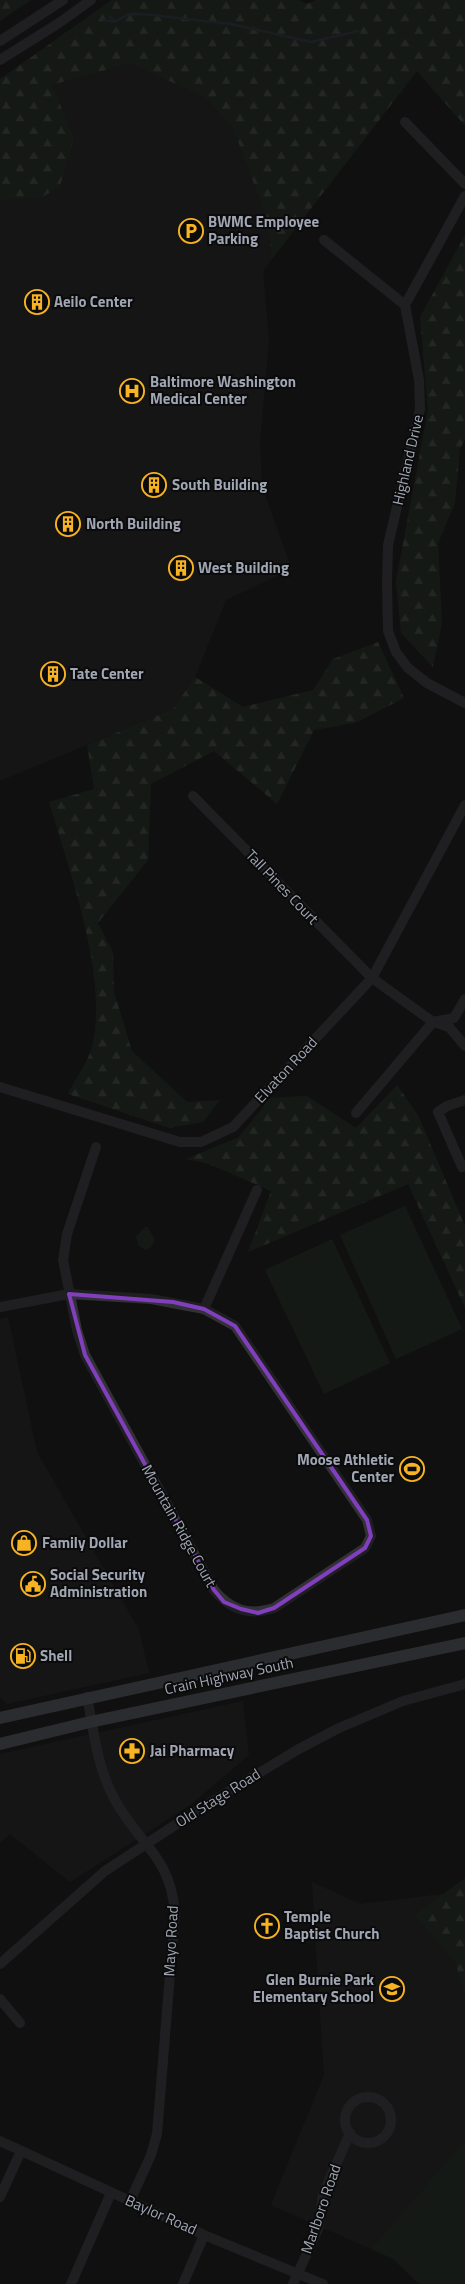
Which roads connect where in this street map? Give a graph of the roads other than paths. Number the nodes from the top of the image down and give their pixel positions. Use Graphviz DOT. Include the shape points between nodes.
graph roads {
  1 [pos="63,0"];
  2 [pos="91,0"];
  3 [pos="3,40"];
  4 [pos="13,52"];
  5 [pos="0,60"];
  6 [pos="405,122"];
  7 [pos="465,184"];
  8 [pos="465,196"];
  9 [pos="324,240"];
  10 [pos="405,305"];
  11 [pos="465,703"];
  12 [pos="193,796"];
  13 [pos="465,805"];
  14 [pos="372,978"];
  15 [pos="465,999"];
  16 [pos="433,1022"];
  17 [pos="465,1046"];
  18 [pos="0,1087"];
  19 [pos="465,1100"];
  20 [pos="356,1113"];
  21 [pos="96,1146"];
  22 [pos="465,1166"];
  23 [pos="257,1190"];
  24 [pos="69,1294"];
  25 [pos="0,1307"];
  26 [pos="204,1308"];
  27 [pos="465,1615"];
  28 [pos="465,1643"];
  29 [pos="465,1684"];
  30 [pos="87,1697"];
  31 [pos="0,1718"];
  32 [pos="90,1722"];
  33 [pos="0,1744"];
  34 [pos="147,1843"];
  35 [pos="0,1964"];
  36 [pos="0,1999"];
  37 [pos="20,2023"];
  38 [pos="350,2133"];
  39 [pos="0,2141"];
  40 [pos="22,2152"];
  41 [pos="111,2193"];
  42 [pos="0,2197"];
  43 [pos="130,2201"];
  44 [pos="204,2235"];
  45 [pos="298,2273"];
  46 [pos="71,2284"];
  47 [pos="183,2284"];
  48 [pos="293,2284"];
  49 [pos="323,2284"];
  1 -- 3 [label="street"];
  2 -- 4 [label="street"];
  3 -- 4 [label="street"];
  4 -- 5 [label="street"];
  6 -- 7 [label="street"];
  8 -- 10 [label="street"];
  9 -- 10 [label="street"];
  10 -- 11 [label="street, Highland Drive" via="419,380 420,408 388,546 388,631 396,652 408,668"];
  12 -- 14 [label="street, Tall Pines Court"];
  13 -- 14 [label="street, Elvaton Road"];
  14 -- 16 [label="street, Tall Pines Court"];
  14 -- 18 [label="street, Elvaton Road" via="233,1127 201,1142 162,1138"];
  15 -- 16 [label="street" via="454,1018"];
  16 -- 17 [label="street, Tall Pines Court" via="449,1027"];
  16 -- 20 [label="street"];
  19 -- 22 [label="street" via="438,1112 462,1167"];
  21 -- 24 [label="street, Mountain Ridge Court" via="67,1234 63,1260"];
  23 -- 26 [label="street"];
  24 -- 25 [label="street"];
  24 -- 26 [label="street" via="151,1299"];
  24 -- 26 [label="street, Mountain Ridge Court" via="85,1355 214,1590 224,1602 258,1613 274,1608 365,1548 371,1536 367,1520 235,1326"];
  27 -- 30 [label="main road, Crain Highway South"];
  28 -- 32 [label="main road, Crain Highway South"];
  29 -- 34 [label="street, Old Stage Road" via="403,1702 322,1736"];
  30 -- 31 [label="main road, Crain Highway South"];
  30 -- 32 [label="street, Mayo Road"];
  32 -- 33 [label="main road, Crain Highway South"];
  32 -- 34 [label="street, Mayo Road" via="114,1799 129,1825"];
  34 -- 35 [label="street, Old Stage Road" via="105,1871"];
  34 -- 43 [label="street, Mayo Road" via="162,1863 174,1898 175,1913 157,2134"];
  36 -- 37 [label="street"];
  38 -- 38 [label="street, Marlboro Road" via="346,2117 354,2102 370,2097 386,2104 391,2114 391,2126 381,2140 364,2143"];
  38 -- 45 [label="street, Marlboro Road" via="323,2194 318,2229"];
  39 -- 40 [label="street, Baylor Road"];
  40 -- 41 [label="street, Baylor Road"];
  40 -- 42 [label="street"];
  41 -- 43 [label="street, Baylor Road"];
  41 -- 46 [label="street"];
  43 -- 44 [label="street, Baylor Road"];
  44 -- 45 [label="street, Baylor Road"];
  44 -- 47 [label="street"];
  45 -- 48 [label="street, Marlboro Road"];
  45 -- 49 [label="street, Baylor Road"];
}
